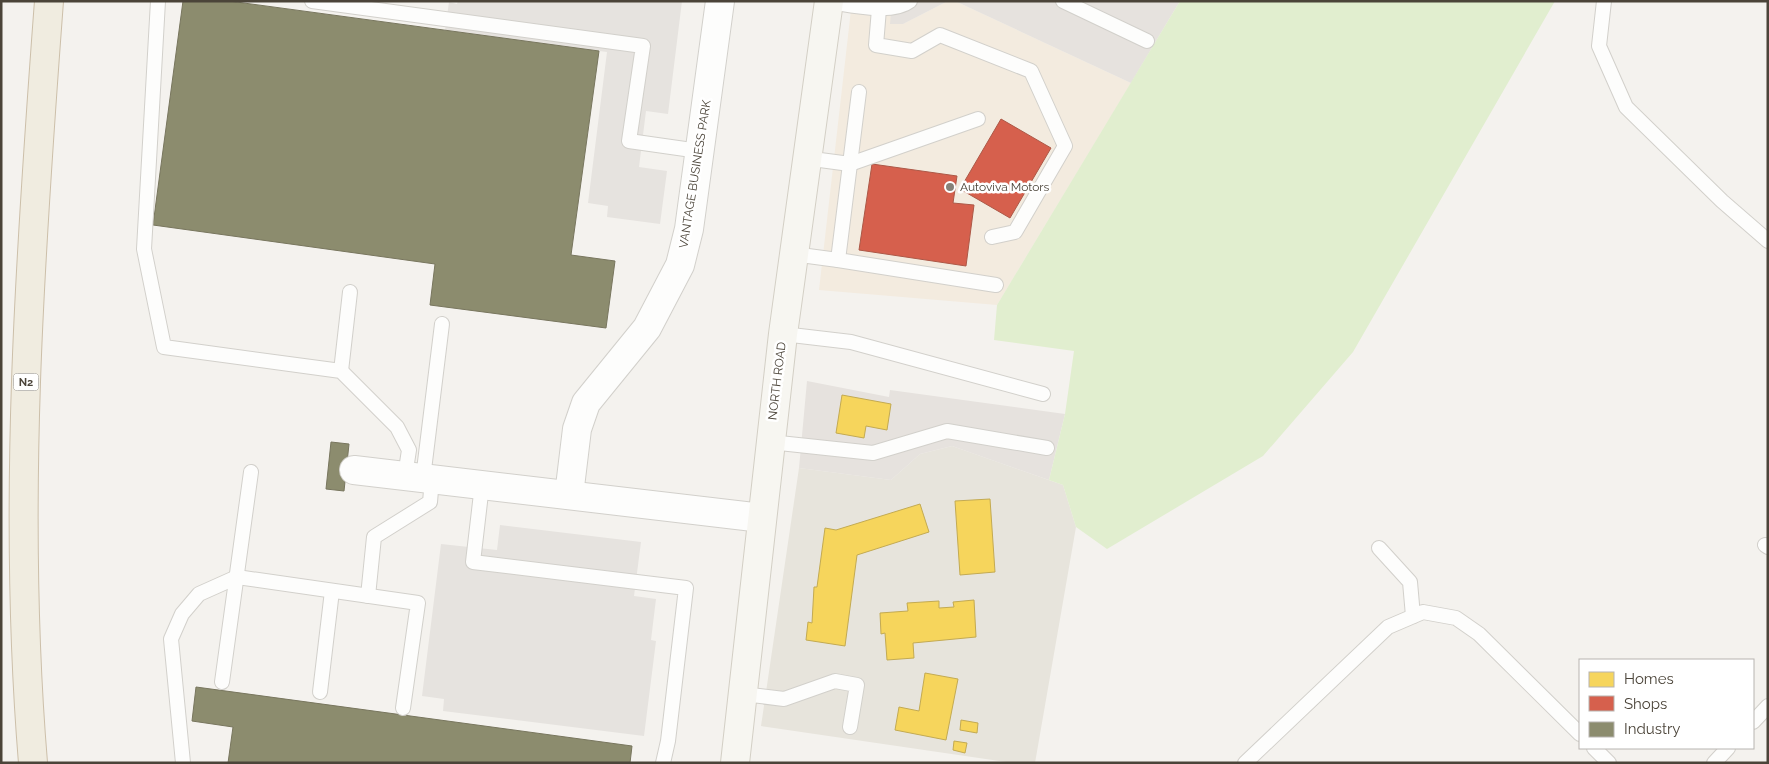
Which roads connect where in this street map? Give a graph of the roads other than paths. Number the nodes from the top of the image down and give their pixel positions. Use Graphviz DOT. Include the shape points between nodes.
graph roads {
  1 [pos="49,1"];
  2 [pos="158,1"];
  3 [pos="312,1"];
  4 [pos="720,1"];
  5 [pos="910,1"];
  6 [pos="1063,1"];
  7 [pos="1604,1"];
  8 [pos="829,2"];
  9 [pos="879,9"];
  10 [pos="1147,41"];
  11 [pos="859,92"];
  12 [pos="978,119"];
  13 [pos="699,151"];
  14 [pos="806,158"];
  15 [pos="850,164"];
  16 [pos="992,237"];
  17 [pos="1768,241"];
  18 [pos="793,254"];
  19 [pos="838,260"];
  20 [pos="996,285"];
  21 [pos="350,292"];
  22 [pos="442,324"];
  23 [pos="783,334"];
  24 [pos="341,371"];
  25 [pos="1043,394"];
  26 [pos="770,442"];
  27 [pos="1047,448"];
  28 [pos="354,470"];
  29 [pos="251,472"];
  30 [pos="420,477"];
  31 [pos="482,485"];
  32 [pos="569,495"];
  33 [pos="762,518"];
  34 [pos="1379,548"];
  35 [pos="237,577"];
  36 [pos="332,591"];
  37 [pos="368,596"];
  38 [pos="1413,616"];
  39 [pos="222,682"];
  40 [pos="320,692"];
  41 [pos="744,694"];
  42 [pos="1768,706"];
  43 [pos="403,708"];
  44 [pos="1754,721"];
  45 [pos="850,727"];
  46 [pos="1579,733"];
  47 [pos="1595,749"];
  48 [pos="1727,749"];
  49 [pos="33,763"];
  50 [pos="183,763"];
  51 [pos="663,763"];
  52 [pos="735,763"];
  53 [pos="1245,763"];
  54 [pos="1609,763"];
  55 [pos="1714,763"];
  1 -- 49 [label="highway, N2" via="30,245 24,462 27,686"];
  2 -- 24 [label="lane" via="144,249 164,347"];
  3 -- 13 [label="lane" via="642,46 629,141"];
  4 -- 13 [label="street, VANTAGE BUSINESS PARK"];
  5 -- 9 [label="lane" via="906,5"];
  6 -- 10 [label="lane"];
  7 -- 17 [label="lane" via="1598,46 1626,108 1722,202"];
  8 -- 9 [label="lane"];
  8 -- 14 [label="main road, NORTH ROAD"];
  9 -- 16 [label="lane" via="876,45 912,50 940,35 1031,71 1065,146 1015,232"];
  11 -- 15 [label="lane"];
  12 -- 15 [label="lane"];
  13 -- 32 [label="street, VANTAGE BUSINESS PARK" via="689,229 680,265 647,328 586,403 576,429"];
  14 -- 15 [label="lane"];
  14 -- 18 [label="main road, NORTH ROAD"];
  15 -- 19 [label="lane"];
  18 -- 19 [label="lane"];
  18 -- 23 [label="main road, NORTH ROAD"];
  19 -- 20 [label="lane"];
  21 -- 24 [label="lane"];
  22 -- 30 [label="lane"];
  23 -- 25 [label="lane" via="851,342"];
  23 -- 26 [label="main road, NORTH ROAD"];
  24 -- 30 [label="lane" via="397,427"];
  26 -- 27 [label="lane" via="873,453 947,431"];
  26 -- 33 [label="main road, NORTH ROAD"];
  28 -- 30 [label="street"];
  29 -- 35 [label="lane"];
  30 -- 31 [label="street"];
  30 -- 37 [label="lane" via="430,502 374,537"];
  31 -- 32 [label="street"];
  31 -- 51 [label="lane" via="473,562 686,588"];
  32 -- 33 [label="street"];
  33 -- 41 [label="main road, NORTH ROAD"];
  34 -- 38 [label="lane" via="1410,582"];
  35 -- 36 [label="lane"];
  35 -- 39 [label="lane"];
  35 -- 50 [label="lane" via="199,594 182,614 171,639"];
  36 -- 37 [label="lane"];
  36 -- 40 [label="lane"];
  37 -- 43 [label="lane" via="418,603"];
  38 -- 46 [label="lane" via="1423,612 1456,618 1471,628"];
  38 -- 53 [label="lane" via="1388,627"];
  41 -- 45 [label="lane" via="784,699 835,681 857,685"];
  41 -- 52 [label="main road, NORTH ROAD"];
  42 -- 44 [label="lane"];
  47 -- 54 [label="lane"];
  48 -- 55 [label="lane"];
}
